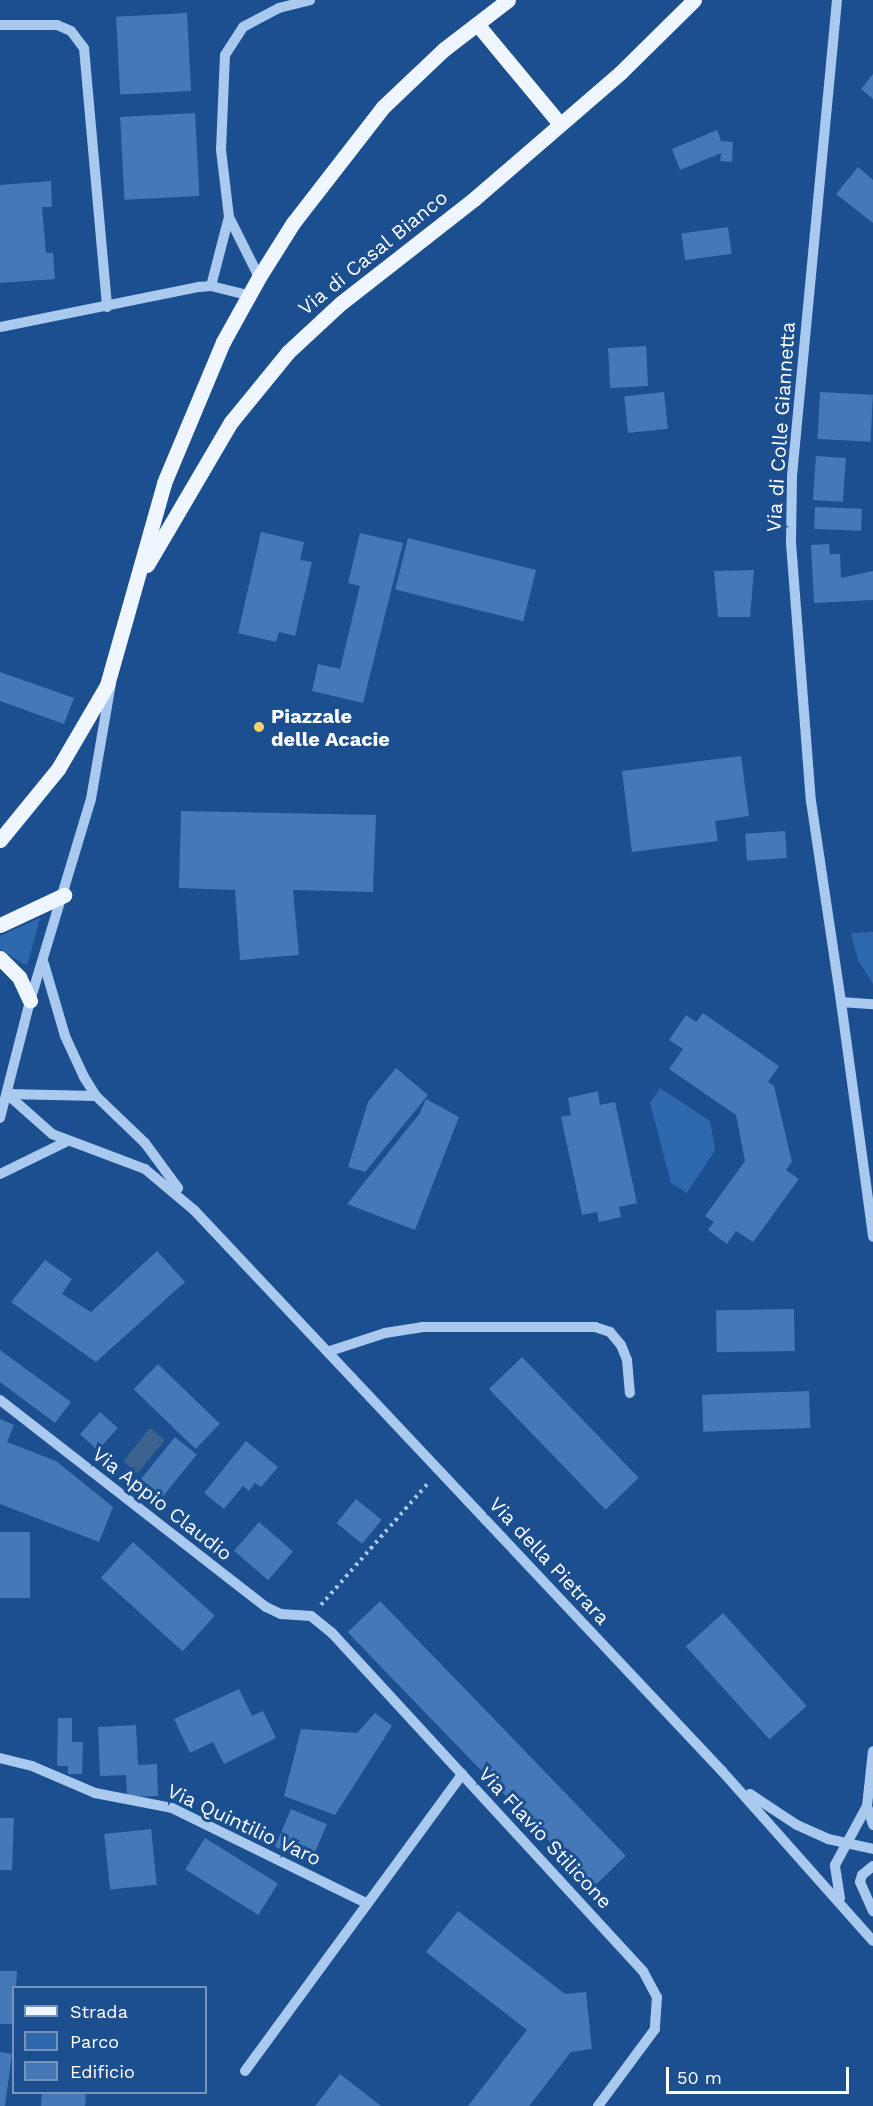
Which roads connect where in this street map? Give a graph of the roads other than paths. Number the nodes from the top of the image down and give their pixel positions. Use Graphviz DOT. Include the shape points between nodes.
graph roads {
  1 [pos="310,0"];
  2 [pos="508,0"];
  3 [pos="694,0"];
  4 [pos="837,0"];
  5 [pos="477,24"];
  6 [pos="0,26"];
  7 [pos="560,124"];
  8 [pos="229,217"];
  9 [pos="259,276"];
  10 [pos="211,286"];
  11 [pos="248,295"];
  12 [pos="107,307"];
  13 [pos="0,327"];
  14 [pos="135,586"];
  15 [pos="114,666"];
  16 [pos="0,840"];
  17 [pos="64,895"];
  18 [pos="0,925"];
  19 [pos="0,958"];
  20 [pos="44,962"];
  21 [pos="30,1001"];
  22 [pos="841,1002"];
  23 [pos="873,1004"];
  24 [pos="7,1094"];
  25 [pos="96,1096"];
  26 [pos="0,1118"];
  27 [pos="66,1142"];
  28 [pos="0,1174"];
  29 [pos="194,1210"];
  30 [pos="873,1237"];
  31 [pos="330,1351"];
  32 [pos="630,1393"];
  33 [pos="0,1400"];
  34 [pos="311,1616"];
  35 [pos="873,1751"];
  36 [pos="0,1758"];
  37 [pos="722,1771"];
  38 [pos="462,1774"];
  39 [pos="867,1806"];
  40 [pos="873,1825"];
  41 [pos="848,1844"];
  42 [pos="873,1849"];
  43 [pos="873,1866"];
  44 [pos="841,1902"];
  45 [pos="366,1903"];
  46 [pos="873,1911"];
  47 [pos="871,1936"];
  48 [pos="245,2071"];
  49 [pos="598,2106"];
  1 -- 8 [label="street" via="279,8 243,27 225,55 221,150"];
  2 -- 5 [label="main road, Via di Casal Bianco"];
  3 -- 7 [label="main road, Via di Casal Bianco" via="620,73"];
  4 -- 22 [label="street, Via di Colle Giannetta" via="792,477 791,543 811,801"];
  5 -- 7 [label="main road"];
  5 -- 9 [label="main road, Via di Casal Bianco" via="423,68 384,107 293,223"];
  6 -- 12 [label="street" via="57,25 71,31 84,48"];
  7 -- 14 [label="main road, Via di Casal Bianco" via="341,303 288,352 231,422"];
  8 -- 9 [label="street"];
  8 -- 10 [label="street"];
  9 -- 11 [label="main road, Via di Casal Bianco"];
  10 -- 11 [label="street"];
  10 -- 12 [label="street"];
  11 -- 14 [label="main road, Via di Casal Bianco" via="198,398 173,462"];
  12 -- 13 [label="street"];
  14 -- 15 [label="main road, Via di Casal Bianco"];
  15 -- 16 [label="main road, Via di Casal Bianco" via="76,743 36,800"];
  15 -- 17 [label="street" via="91,799"];
  17 -- 18 [label="main road"];
  17 -- 20 [label="street"];
  19 -- 21 [label="main road" via="19,977"];
  20 -- 21 [label="street"];
  20 -- 25 [label="street" via="65,1036"];
  21 -- 24 [label="street"];
  22 -- 23 [label="street"];
  22 -- 30 [label="street, Via di Colle Giannetta"];
  24 -- 25 [label="street"];
  24 -- 26 [label="street"];
  24 -- 27 [label="street" via="28,1116"];
  25 -- 29 [label="street" via="138,1135"];
  27 -- 28 [label="street"];
  27 -- 29 [label="street" via="145,1169"];
  29 -- 31 [label="street, Via della Pietrara"];
  31 -- 32 [label="street" via="385,1333 422,1327 595,1327 610,1332 621,1345 627,1360"];
  31 -- 37 [label="street, Via della Pietrara"];
  33 -- 34 [label="street, Via Appio Claudio" via="266,1607 281,1614"];
  34 -- 38 [label="street, Via Flavio Stilicone" via="332,1633"];
  35 -- 39 [label="street"];
  36 -- 45 [label="street, Via Quintilio Varo" via="32,1766 95,1793 172,1808"];
  37 -- 41 [label="street" via="796,1825"];
  37 -- 44 [label="street, Via della Pietrara"];
  38 -- 45 [label="street"];
  38 -- 49 [label="street, Via Flavio Stilicone" via="643,1971 655,1989 659,2006 655,2029"];
  39 -- 40 [label="street"];
  39 -- 41 [label="street"];
  41 -- 42 [label="street"];
  41 -- 44 [label="street" via="834,1873"];
  43 -- 46 [label="street" via="860,1882"];
  44 -- 47 [label="street, Via della Pietrara"];
  45 -- 48 [label="street"];
}
